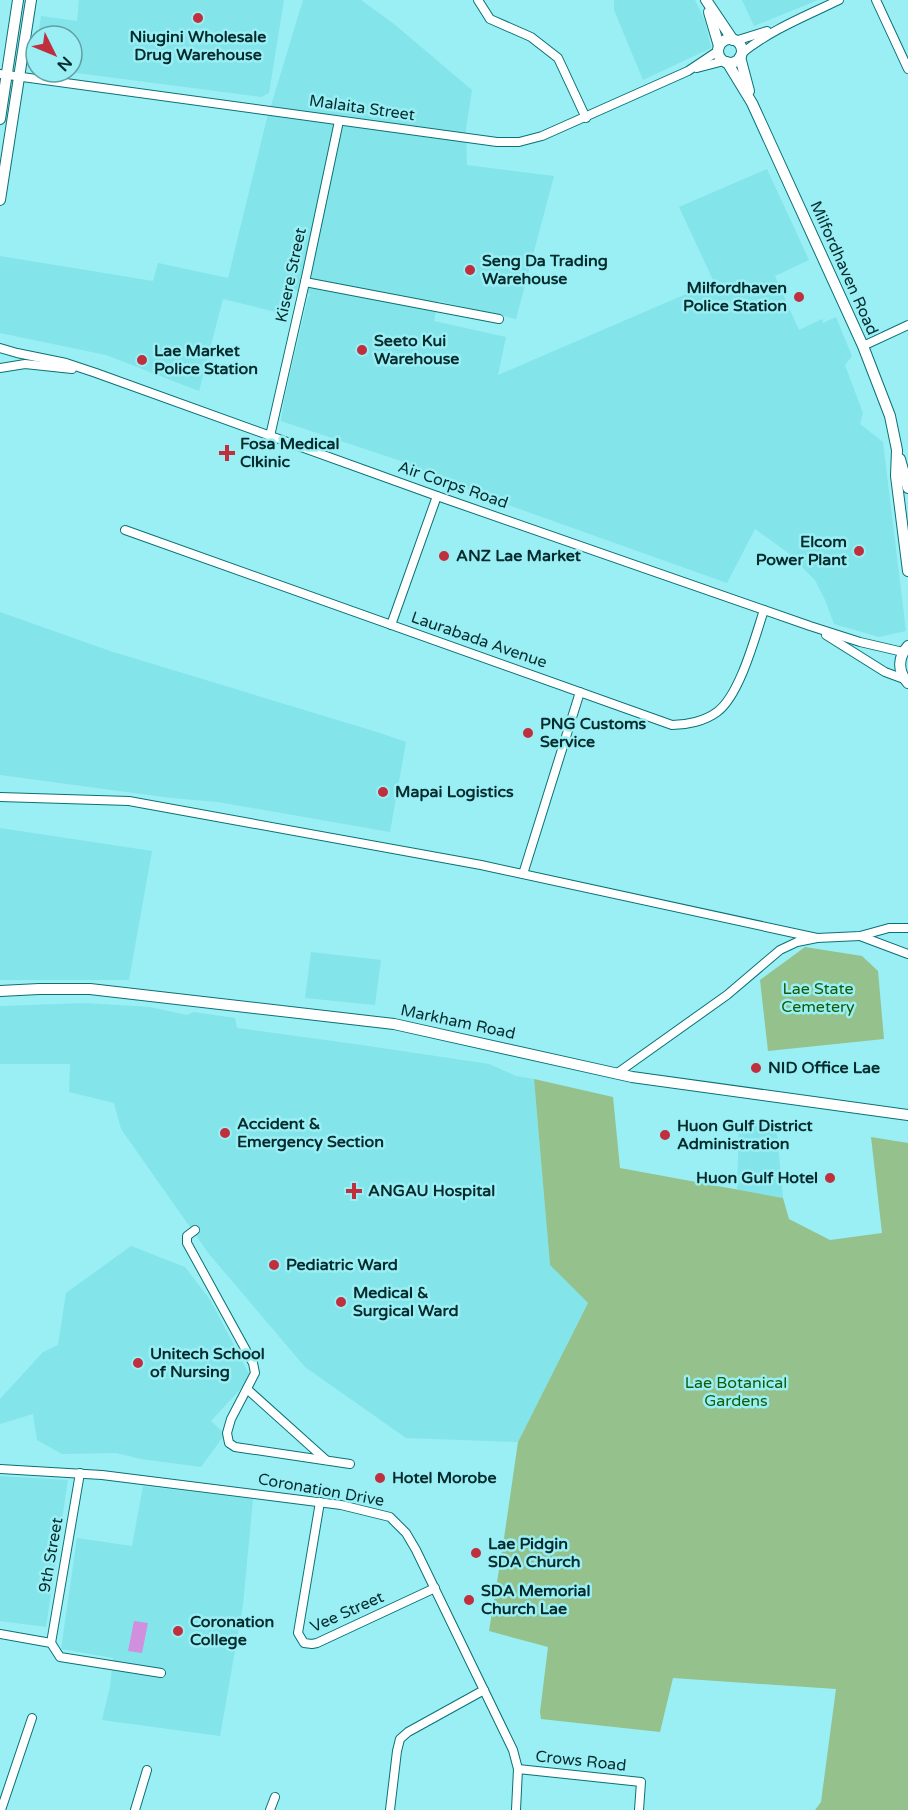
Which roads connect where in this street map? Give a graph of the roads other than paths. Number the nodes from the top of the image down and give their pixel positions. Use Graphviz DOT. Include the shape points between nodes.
graph roads {
  1 [pos="18,0"];
  2 [pos="31,0"];
  3 [pos="478,0"];
  4 [pos="839,0"];
  5 [pos="876,0"];
  6 [pos="798,19"];
  7 [pos="734,40"];
  8 [pos="722,55"];
  9 [pos="740,55"];
  10 [pos="908,69"];
  11 [pos="3,74"];
  12 [pos="19,76"];
  13 [pos="753,103"];
  14 [pos="586,118"];
  15 [pos="0,119"];
  16 [pos="339,120"];
  17 [pos="0,200"];
  18 [pos="305,282"];
  19 [pos="499,320"];
  20 [pos="908,325"];
  21 [pos="863,346"];
  22 [pos="0,348"];
  23 [pos="0,368"];
  24 [pos="87,370"];
  25 [pos="270,436"];
  26 [pos="897,450"];
  27 [pos="908,488"];
  28 [pos="437,496"];
  29 [pos="125,530"];
  30 [pos="908,571"];
  31 [pos="765,610"];
  32 [pos="391,625"];
  33 [pos="810,626"];
  34 [pos="907,647"];
  35 [pos="906,681"];
  36 [pos="580,692"];
  37 [pos="0,797"];
  38 [pos="523,874"];
  39 [pos="908,928"];
  40 [pos="860,936"];
  41 [pos="817,938"];
  42 [pos="908,954"];
  43 [pos="0,991"];
  44 [pos="616,1074"];
  45 [pos="907,1116"];
  46 [pos="195,1230"];
  47 [pos="247,1389"];
  48 [pos="327,1461"];
  49 [pos="350,1464"];
  50 [pos="0,1469"];
  51 [pos="80,1473"];
  52 [pos="321,1502"];
  53 [pos="435,1588"];
  54 [pos="0,1634"];
  55 [pos="51,1643"];
  56 [pos="161,1674"];
  57 [pos="484,1690"];
  58 [pos="32,1718"];
  59 [pos="518,1768"];
  60 [pos="147,1770"];
  61 [pos="275,1797"];
  62 [pos="1,1810"];
  63 [pos="135,1810"];
  64 [pos="270,1810"];
  65 [pos="390,1810"];
  66 [pos="516,1810"];
  67 [pos="639,1810"];
  1 -- 11 [label="main road"];
  2 -- 12 [label="main road"];
  3 -- 14 [label="street" via="490,19 531,37 558,58"];
  4 -- 6 [label="street"];
  5 -- 10 [label="street"];
  6 -- 7 [label="street"];
  6 -- 9 [label="street"];
  7 -- 8 [label="main road" via="726,40"];
  7 -- 8 [label="main road, Milfordhaven Road" via="706,0"];
  7 -- 9 [label="main road" via="740,45"];
  8 -- 9 [label="main road" via="734,62"];
  8 -- 13 [label="main road, Milfordhaven Road"];
  8 -- 14 [label="street, Malaita Street"];
  9 -- 13 [label="main road, Milfordhaven Road"];
  11 -- 12 [label="street, Malaita Street"];
  11 -- 15 [label="main road"];
  12 -- 16 [label="street, Malaita Street"];
  12 -- 17 [label="main road"];
  13 -- 21 [label="main road, Milfordhaven Road"];
  14 -- 16 [label="street, Malaita Street" via="519,142"];
  16 -- 18 [label="street, Kisere Street"];
  18 -- 19 [label="street"];
  18 -- 25 [label="street, Kisere Street"];
  20 -- 21 [label="street"];
  21 -- 26 [label="main road, Milfordhaven Road" via="890,416"];
  22 -- 24 [label="street, Air Corps Road"];
  23 -- 24 [label="street, Air Corps Road" via="25,364"];
  24 -- 25 [label="street, Air Corps Road"];
  25 -- 28 [label="street, Air Corps Road"];
  26 -- 27 [label="main road, Milfordhaven Road"];
  26 -- 30 [label="main road, Milfordhaven Road" via="896,476"];
  28 -- 31 [label="street, Air Corps Road"];
  28 -- 32 [label="street"];
  29 -- 32 [label="street, Laurabada Avenue"];
  31 -- 33 [label="street, Air Corps Road"];
  31 -- 36 [label="street, Laurabada Avenue" via="731,697 717,712 697,721 672,725"];
  32 -- 36 [label="street, Laurabada Avenue"];
  33 -- 34 [label="street, Air Corps Road" via="860,642"];
  33 -- 35 [label="street, Air Corps Road"];
  34 -- 35 [label="main road" via="900,661"];
  36 -- 38 [label="street"];
  37 -- 38 [label="street" via="129,801"];
  38 -- 41 [label="street"];
  39 -- 40 [label="street" via="889,928"];
  40 -- 41 [label="street"];
  40 -- 42 [label="street"];
  41 -- 44 [label="street" via="780,950 727,995"];
  43 -- 44 [label="main road, Markham Road" via="90,989 394,1024"];
  44 -- 45 [label="main road, Markham Road"];
  46 -- 47 [label="street" via="187,1236 187,1243 253,1363 255,1373"];
  47 -- 48 [label="street"];
  47 -- 48 [label="street" via="231,1419 229,1443"];
  48 -- 49 [label="street"];
  50 -- 51 [label="street, Coronation Drive"];
  51 -- 52 [label="street, Coronation Drive"];
  51 -- 55 [label="street, 9th Street"];
  52 -- 53 [label="street, Coronation Drive" via="390,1517 406,1533"];
  52 -- 53 [label="street, Vee Street" via="298,1633 304,1643 317,1643"];
  53 -- 57 [label="street, Coronation Drive"];
  54 -- 55 [label="street"];
  55 -- 56 [label="street" via="60,1657"];
  57 -- 59 [label="street, Coronation Drive"];
  57 -- 65 [label="street" via="400,1739"];
  58 -- 62 [label="street"];
  59 -- 66 [label="street"];
  59 -- 67 [label="street, Crows Road" via="641,1782"];
  60 -- 63 [label="street"];
  61 -- 64 [label="street"];
}
